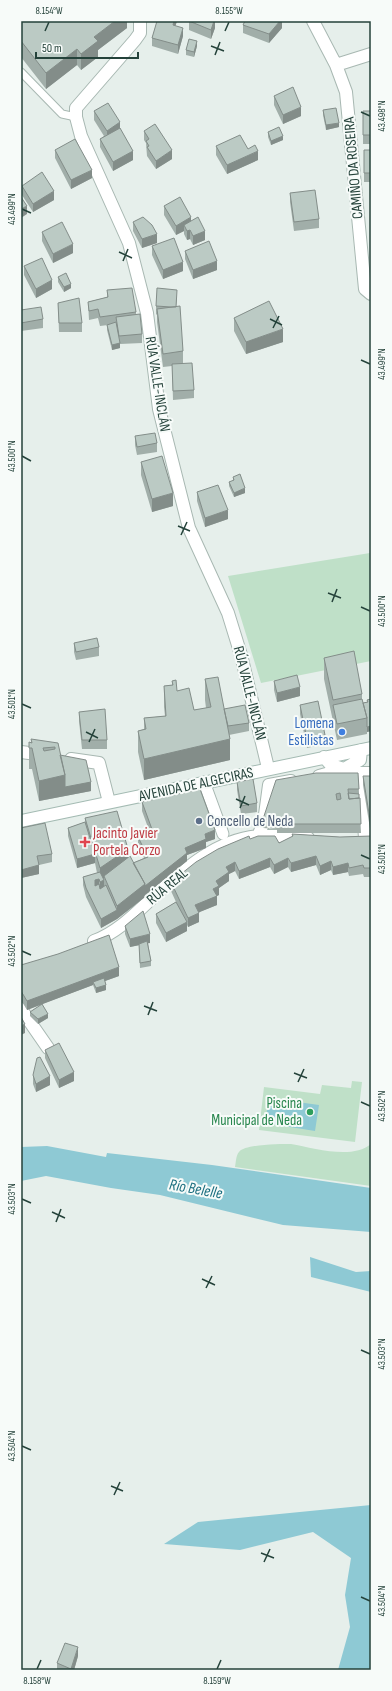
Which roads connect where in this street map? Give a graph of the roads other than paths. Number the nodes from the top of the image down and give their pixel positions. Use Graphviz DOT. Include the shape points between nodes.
graph roads {
  1 [pos="140,21"];
  2 [pos="313,21"];
  3 [pos="371,54"];
  4 [pos="336,64"];
  5 [pos="21,72"];
  6 [pos="76,116"];
  7 [pos="371,294"];
  8 [pos="366,749"];
  9 [pos="21,752"];
  10 [pos="342,754"];
  11 [pos="324,758"];
  12 [pos="268,768"];
  13 [pos="344,769"];
  14 [pos="365,773"];
  15 [pos="204,782"];
  16 [pos="109,802"];
  17 [pos="21,821"];
  18 [pos="223,834"];
  19 [pos="258,836"];
  20 [pos="321,838"];
  21 [pos="351,838"];
  22 [pos="368,838"];
  23 [pos="80,946"];
  24 [pos="21,1009"];
  25 [pos="48,1048"];
  1 -- 6 [label="street" via="140,33 76,108"];
  2 -- 4 [label="street"];
  3 -- 4 [label="street"];
  4 -- 7 [label="street, CAMIÑO DA ROSEIRA" via="346,92 364,290"];
  5 -- 6 [label="lane" via="62,114"];
  6 -- 12 [label="street, RÚA VALLE-INCLÁN" via="81,136 129,243 147,313 159,409 189,528 228,613 241,655"];
  8 -- 10 [label="street, AVENIDA DE ALGECIRAS"];
  8 -- 13 [label="street" via="360,760"];
  9 -- 16 [label="street" via="99,763"];
  10 -- 11 [label="street, AVENIDA DE ALGECIRAS"];
  10 -- 13 [label="street"];
  11 -- 12 [label="street, AVENIDA DE ALGECIRAS"];
  11 -- 13 [label="street" via="331,765"];
  12 -- 15 [label="street, AVENIDA DE ALGECIRAS"];
  13 -- 14 [label="street"];
  13 -- 19 [label="street" via="331,774 269,785 264,822"];
  14 -- 22 [label="street"];
  15 -- 16 [label="street, AVENIDA DE ALGECIRAS"];
  15 -- 18 [label="street"];
  16 -- 17 [label="street, AVENIDA DE ALGECIRAS"];
  19 -- 20 [label="street, RÚA REAL"];
  19 -- 23 [label="street, RÚA REAL" via="227,844 200,859 110,935"];
  21 -- 22 [label="street"];
  24 -- 25 [label="street"];
}
